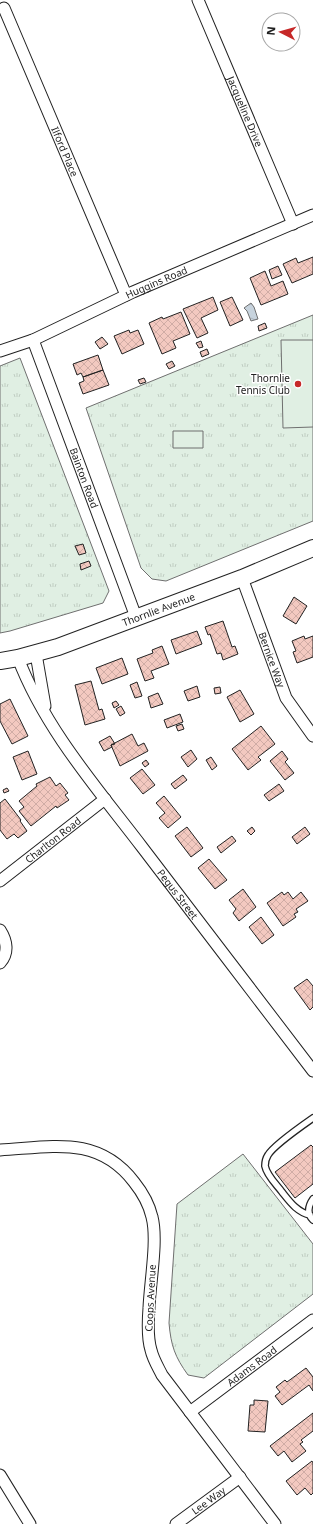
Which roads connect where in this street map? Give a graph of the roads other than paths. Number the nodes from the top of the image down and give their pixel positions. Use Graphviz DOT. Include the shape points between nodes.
graph roads {
  1 [pos="198,0"];
  2 [pos="4,8"];
  3 [pos="313,215"];
  4 [pos="293,224"];
  5 [pos="126,295"];
  6 [pos="33,340"];
  7 [pos="0,351"];
  8 [pos="313,548"];
  9 [pos="242,578"];
  10 [pos="136,617"];
  11 [pos="36,654"];
  12 [pos="18,658"];
  13 [pos="0,661"];
  14 [pos="46,714"];
  15 [pos="313,736"];
  16 [pos="105,799"];
  17 [pos="0,881"];
  18 [pos="0,930"];
  19 [pos="0,963"];
  20 [pos="313,1071"];
  21 [pos="313,1118"];
  22 [pos="0,1150"];
  23 [pos="313,1199"];
  24 [pos="311,1218"];
  25 [pos="313,1320"];
  26 [pos="190,1412"];
  27 [pos="0,1476"];
  28 [pos="240,1477"];
  29 [pos="30,1524"];
  30 [pos="176,1524"];
  31 [pos="275,1524"];
  1 -- 4 [label="street, Jacqueline Drive"];
  2 -- 5 [label="street, Ilford Place"];
  3 -- 4 [label="street, Huggins Road"];
  4 -- 5 [label="street, Huggins Road"];
  5 -- 6 [label="street, Huggins Road"];
  6 -- 7 [label="street, Huggins Road"];
  6 -- 10 [label="street, Bainton Road"];
  8 -- 9 [label="main road, Thornlie Avenue"];
  9 -- 10 [label="main road, Thornlie Avenue"];
  9 -- 15 [label="street, Bernice Way" via="286,698"];
  10 -- 11 [label="main road, Thornlie Avenue"];
  11 -- 12 [label="main road, Thornlie Avenue"];
  11 -- 14 [label="street, Pegus Street"];
  12 -- 13 [label="main road, Thornlie Avenue"];
  12 -- 14 [label="street, Pegus Street"];
  14 -- 16 [label="street, Pegus Street"];
  16 -- 17 [label="street, Charlton Road"];
  16 -- 20 [label="street, Pegus Street"];
  18 -- 19 [label="street" via="6,948"];
  21 -- 24 [label="lane" via="272,1149 265,1163 269,1175 292,1205"];
  22 -- 26 [label="street, Coops Avenue" via="61,1146 84,1148 114,1161 132,1178 150,1208 154,1233 148,1322 150,1349 162,1375"];
  23 -- 24 [label="lane" via="309,1207"];
  25 -- 26 [label="street, Adams Road"];
  26 -- 28 [label="street, Coops Avenue"];
  27 -- 29 [label="street"];
  28 -- 30 [label="street, Lee Way"];
  28 -- 31 [label="street, Coops Avenue"];
}
